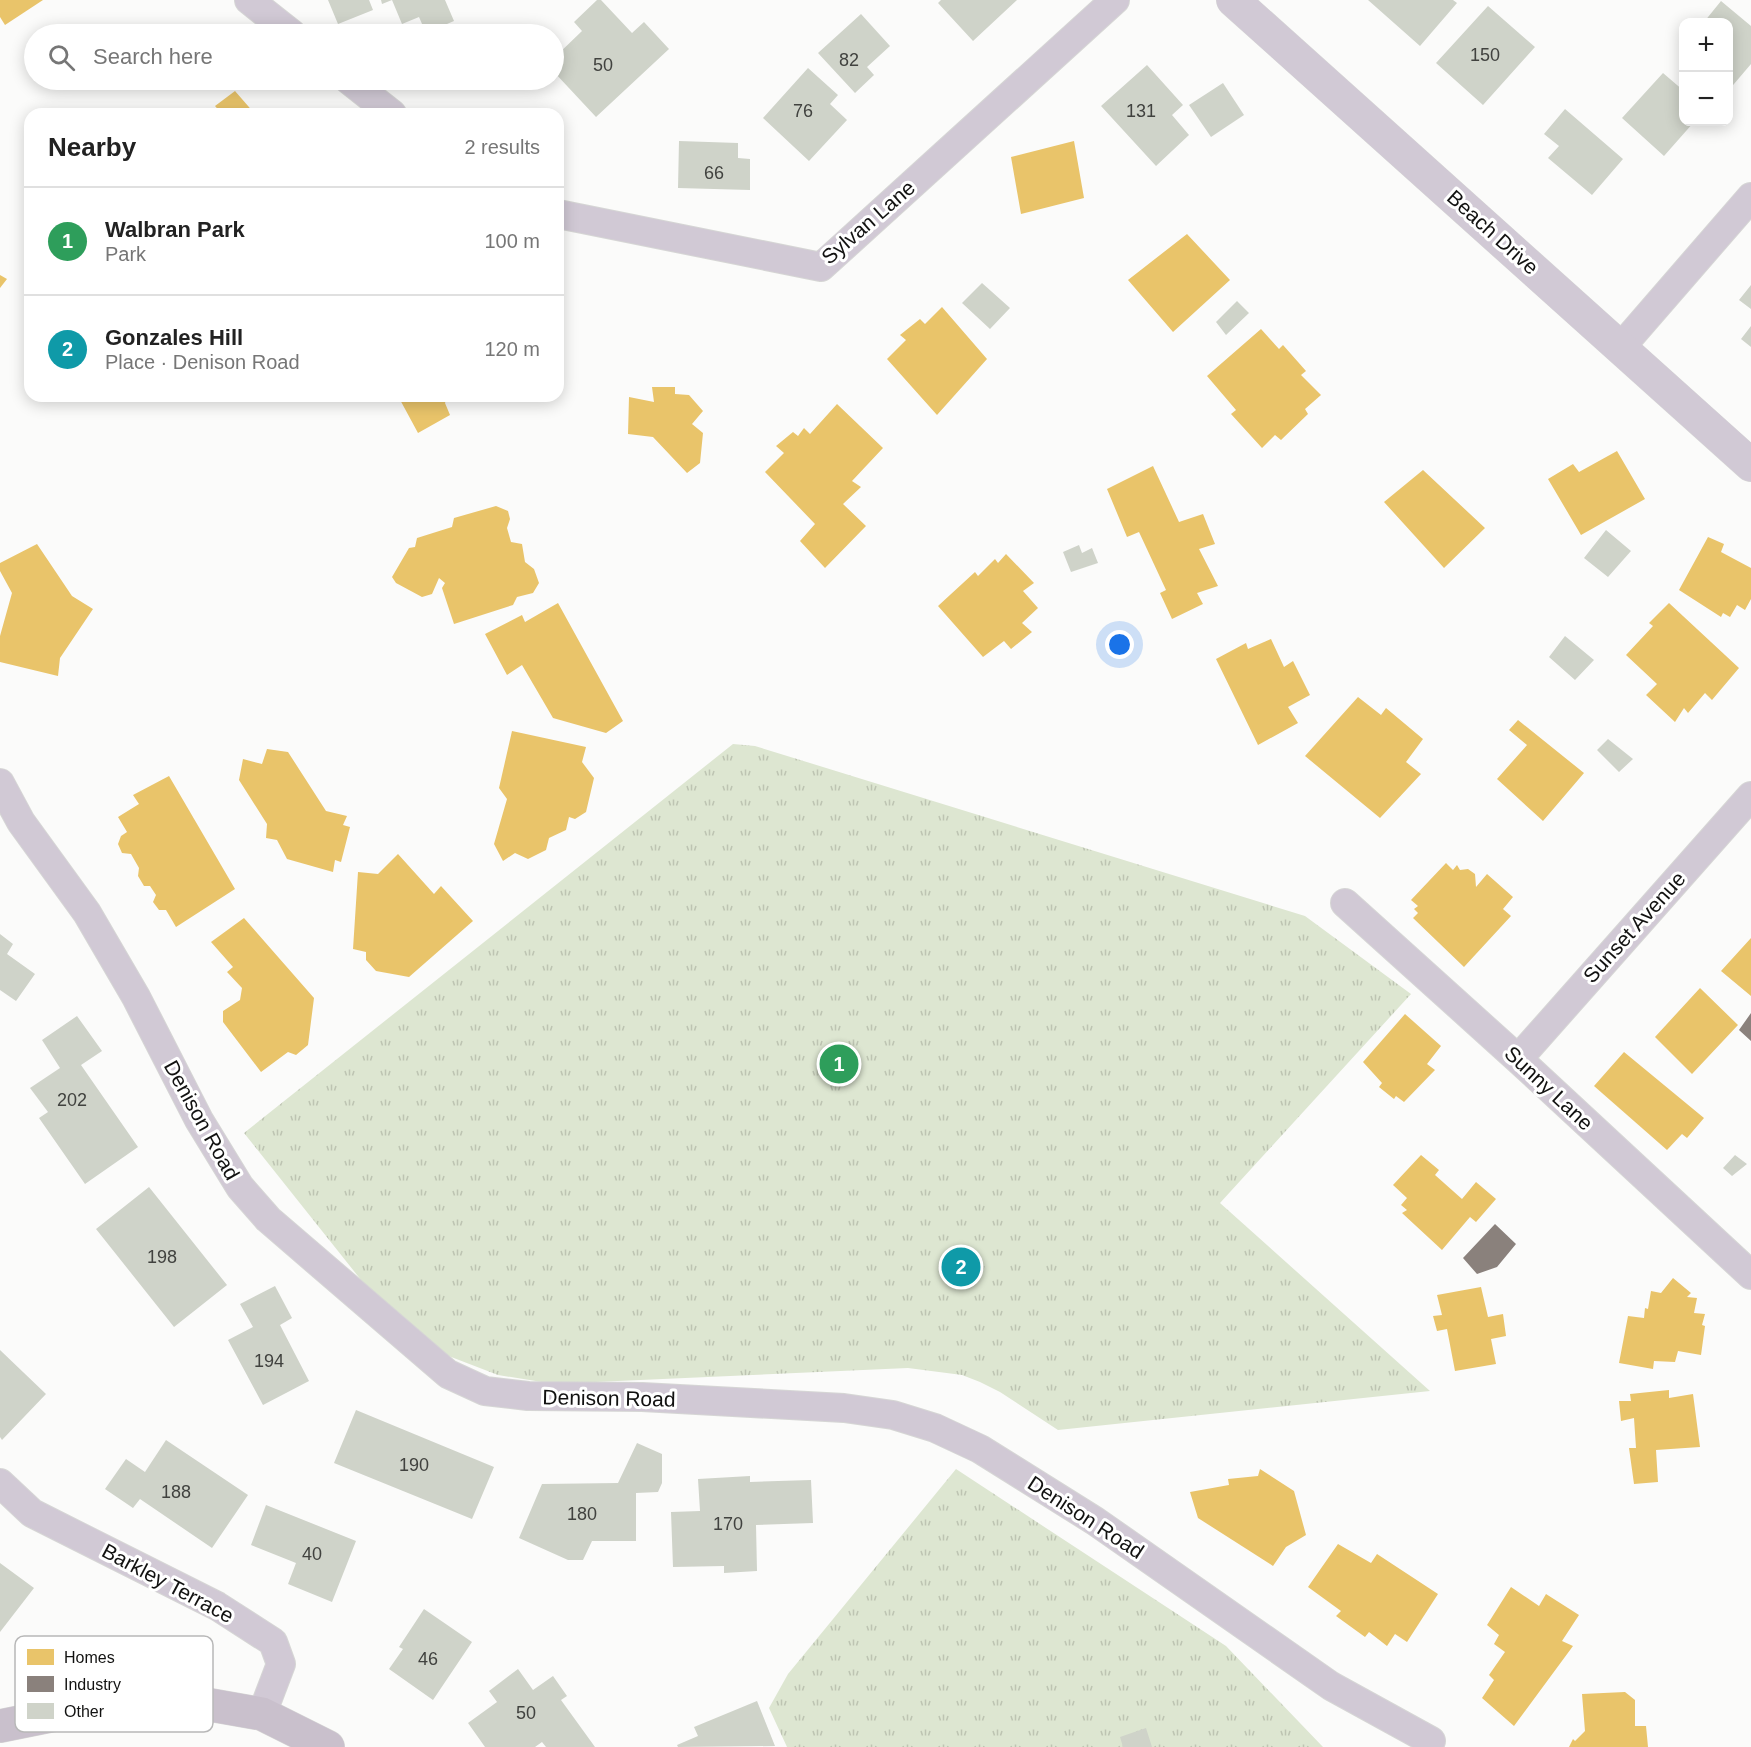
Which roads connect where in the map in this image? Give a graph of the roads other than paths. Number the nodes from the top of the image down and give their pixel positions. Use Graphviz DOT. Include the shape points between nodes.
graph roads {
  1 [pos="249,0"];
  2 [pos="1116,0"];
  3 [pos="1233,0"];
  4 [pos="279,24"];
  5 [pos="362,90"];
  6 [pos="384,108"];
  7 [pos="1751,196"];
  8 [pos="564,215"];
  9 [pos="1622,347"];
  10 [pos="1751,465"];
  11 [pos="0,783"];
  12 [pos="1751,796"];
  13 [pos="1345,903"];
  14 [pos="1518,1059"];
  15 [pos="1751,1275"];
  16 [pos="0,1483"];
  17 [pos="213,1705"];
  18 [pos="262,1714"];
  19 [pos="15,1723"];
  20 [pos="0,1726"];
  21 [pos="1431,1741"];
  22 [pos="328,1747"];
  1 -- 4 [label="street"];
  2 -- 8 [label="street, Sylvan Lane" via="821,267"];
  3 -- 9 [label="street, Beach Drive"];
  5 -- 6 [label="street"];
  7 -- 9 [label="street"];
  9 -- 10 [label="street, Beach Drive"];
  11 -- 21 [label="street, Denison Road" via="21,822 87,913 136,997 199,1120 240,1187 268,1219 448,1374 485,1391 528,1396 642,1397 844,1408 893,1415 935,1428 980,1449 1095,1521 1331,1686"];
  12 -- 14 [label="street, Sunset Avenue"];
  13 -- 14 [label="street, Sunny Lane"];
  14 -- 15 [label="street, Sunny Lane"];
  16 -- 18 [label="street, Barkley Terrace" via="32,1513 217,1606 273,1642 281,1664"];
  17 -- 18 [label="main road"];
  18 -- 22 [label="main road"];
  19 -- 20 [label="main road"];
}
